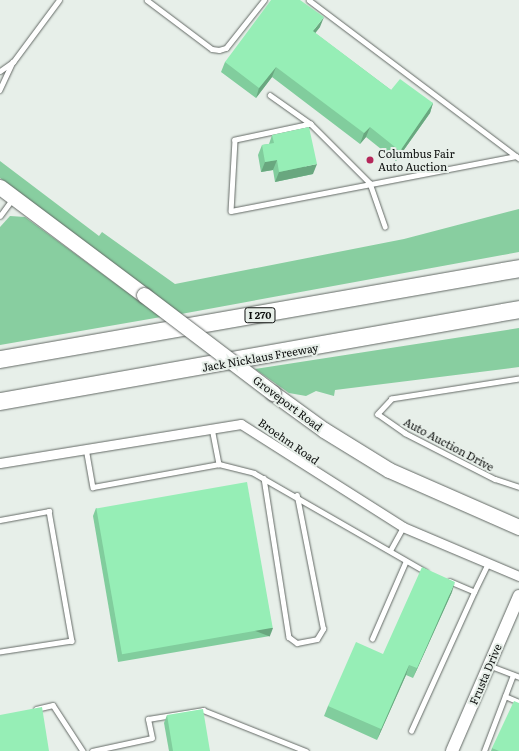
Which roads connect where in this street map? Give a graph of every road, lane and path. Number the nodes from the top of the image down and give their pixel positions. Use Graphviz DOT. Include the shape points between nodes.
graph roads {
  1 [pos="59,0"];
  2 [pos="147,0"];
  3 [pos="264,0"];
  4 [pos="309,0"];
  5 [pos="13,62"];
  6 [pos="0,71"];
  7 [pos="0,90"];
  8 [pos="270,95"];
  9 [pos="311,124"];
  10 [pos="518,157"];
  11 [pos="370,183"];
  12 [pos="0,187"];
  13 [pos="14,197"];
  14 [pos="0,216"];
  15 [pos="385,226"];
  16 [pos="519,267"];
  17 [pos="519,309"];
  18 [pos="0,359"];
  19 [pos="519,379"];
  20 [pos="0,401"];
  21 [pos="211,427"];
  22 [pos="86,448"];
  23 [pos="0,463"];
  24 [pos="218,464"];
  25 [pos="264,478"];
  26 [pos="519,487"];
  27 [pos="297,496"];
  28 [pos="0,520"];
  29 [pos="403,527"];
  30 [pos="519,527"];
  31 [pos="391,549"];
  32 [pos="405,562"];
  33 [pos="488,563"];
  34 [pos="433,574"];
  35 [pos="519,576"];
  36 [pos="446,580"];
  37 [pos="474,592"];
  38 [pos="519,597"];
  39 [pos="372,639"];
  40 [pos="0,652"];
  41 [pos="489,665"];
  42 [pos="513,675"];
  43 [pos="519,677"];
  44 [pos="505,696"];
  45 [pos="519,702"];
  46 [pos="30,710"];
  47 [pos="411,731"];
  48 [pos="83,751"];
  49 [pos="92,751"];
  50 [pos="306,751"];
  51 [pos="452,751"];
  52 [pos="484,751"];
  1 -- 5 [label="lane"];
  2 -- 3 [label="lane" via="212,49 219,50 226,48"];
  4 -- 10 [label="lane"];
  5 -- 6 [label="lane"];
  5 -- 7 [label="lane"];
  8 -- 9 [label="lane"];
  9 -- 11 [label="lane"];
  9 -- 11 [label="lane" via="235,140 231,210"];
  10 -- 11 [label="lane"];
  11 -- 15 [label="lane"];
  12 -- 13 [label="main road, Groveport Road"];
  13 -- 14 [label="lane"];
  13 -- 30 [label="main road, Groveport Road, bridge" via="324,430 388,470"];
  16 -- 18 [label="highway, I 270"];
  17 -- 20 [label="highway, Jack Nicklaus Freeway"];
  19 -- 26 [label="lane, Auto Auction Drive" via="392,399 378,414 405,433 495,479"];
  21 -- 22 [label="street, Broehm Road"];
  21 -- 24 [label="lane"];
  21 -- 29 [label="street, Broehm Road" via="235,424 248,427 305,467"];
  22 -- 23 [label="street, Broehm Road"];
  22 -- 24 [label="lane" via="93,487"];
  24 -- 25 [label="lane"];
  25 -- 27 [label="lane"];
  25 -- 27 [label="lane" via="289,637 297,643 317,639 323,629"];
  27 -- 31 [label="lane"];
  28 -- 40 [label="lane" via="49,511 72,641"];
  29 -- 31 [label="lane"];
  29 -- 33 [label="street, Broehm Road"];
  31 -- 32 [label="lane"];
  32 -- 34 [label="lane"];
  32 -- 39 [label="lane"];
  33 -- 35 [label="street, Broehm Road"];
  33 -- 37 [label="lane"];
  36 -- 37 [label="lane"];
  37 -- 47 [label="lane"];
  38 -- 41 [label="street, Frusta Drive"];
  41 -- 42 [label="lane"];
  41 -- 51 [label="street, Frusta Drive"];
  42 -- 43 [label="lane"];
  42 -- 44 [label="lane"];
  44 -- 45 [label="lane"];
  44 -- 52 [label="lane"];
  46 -- 48 [label="lane" via="53,705"];
  49 -- 50 [label="lane" via="152,738 148,719 203,710"];
}
